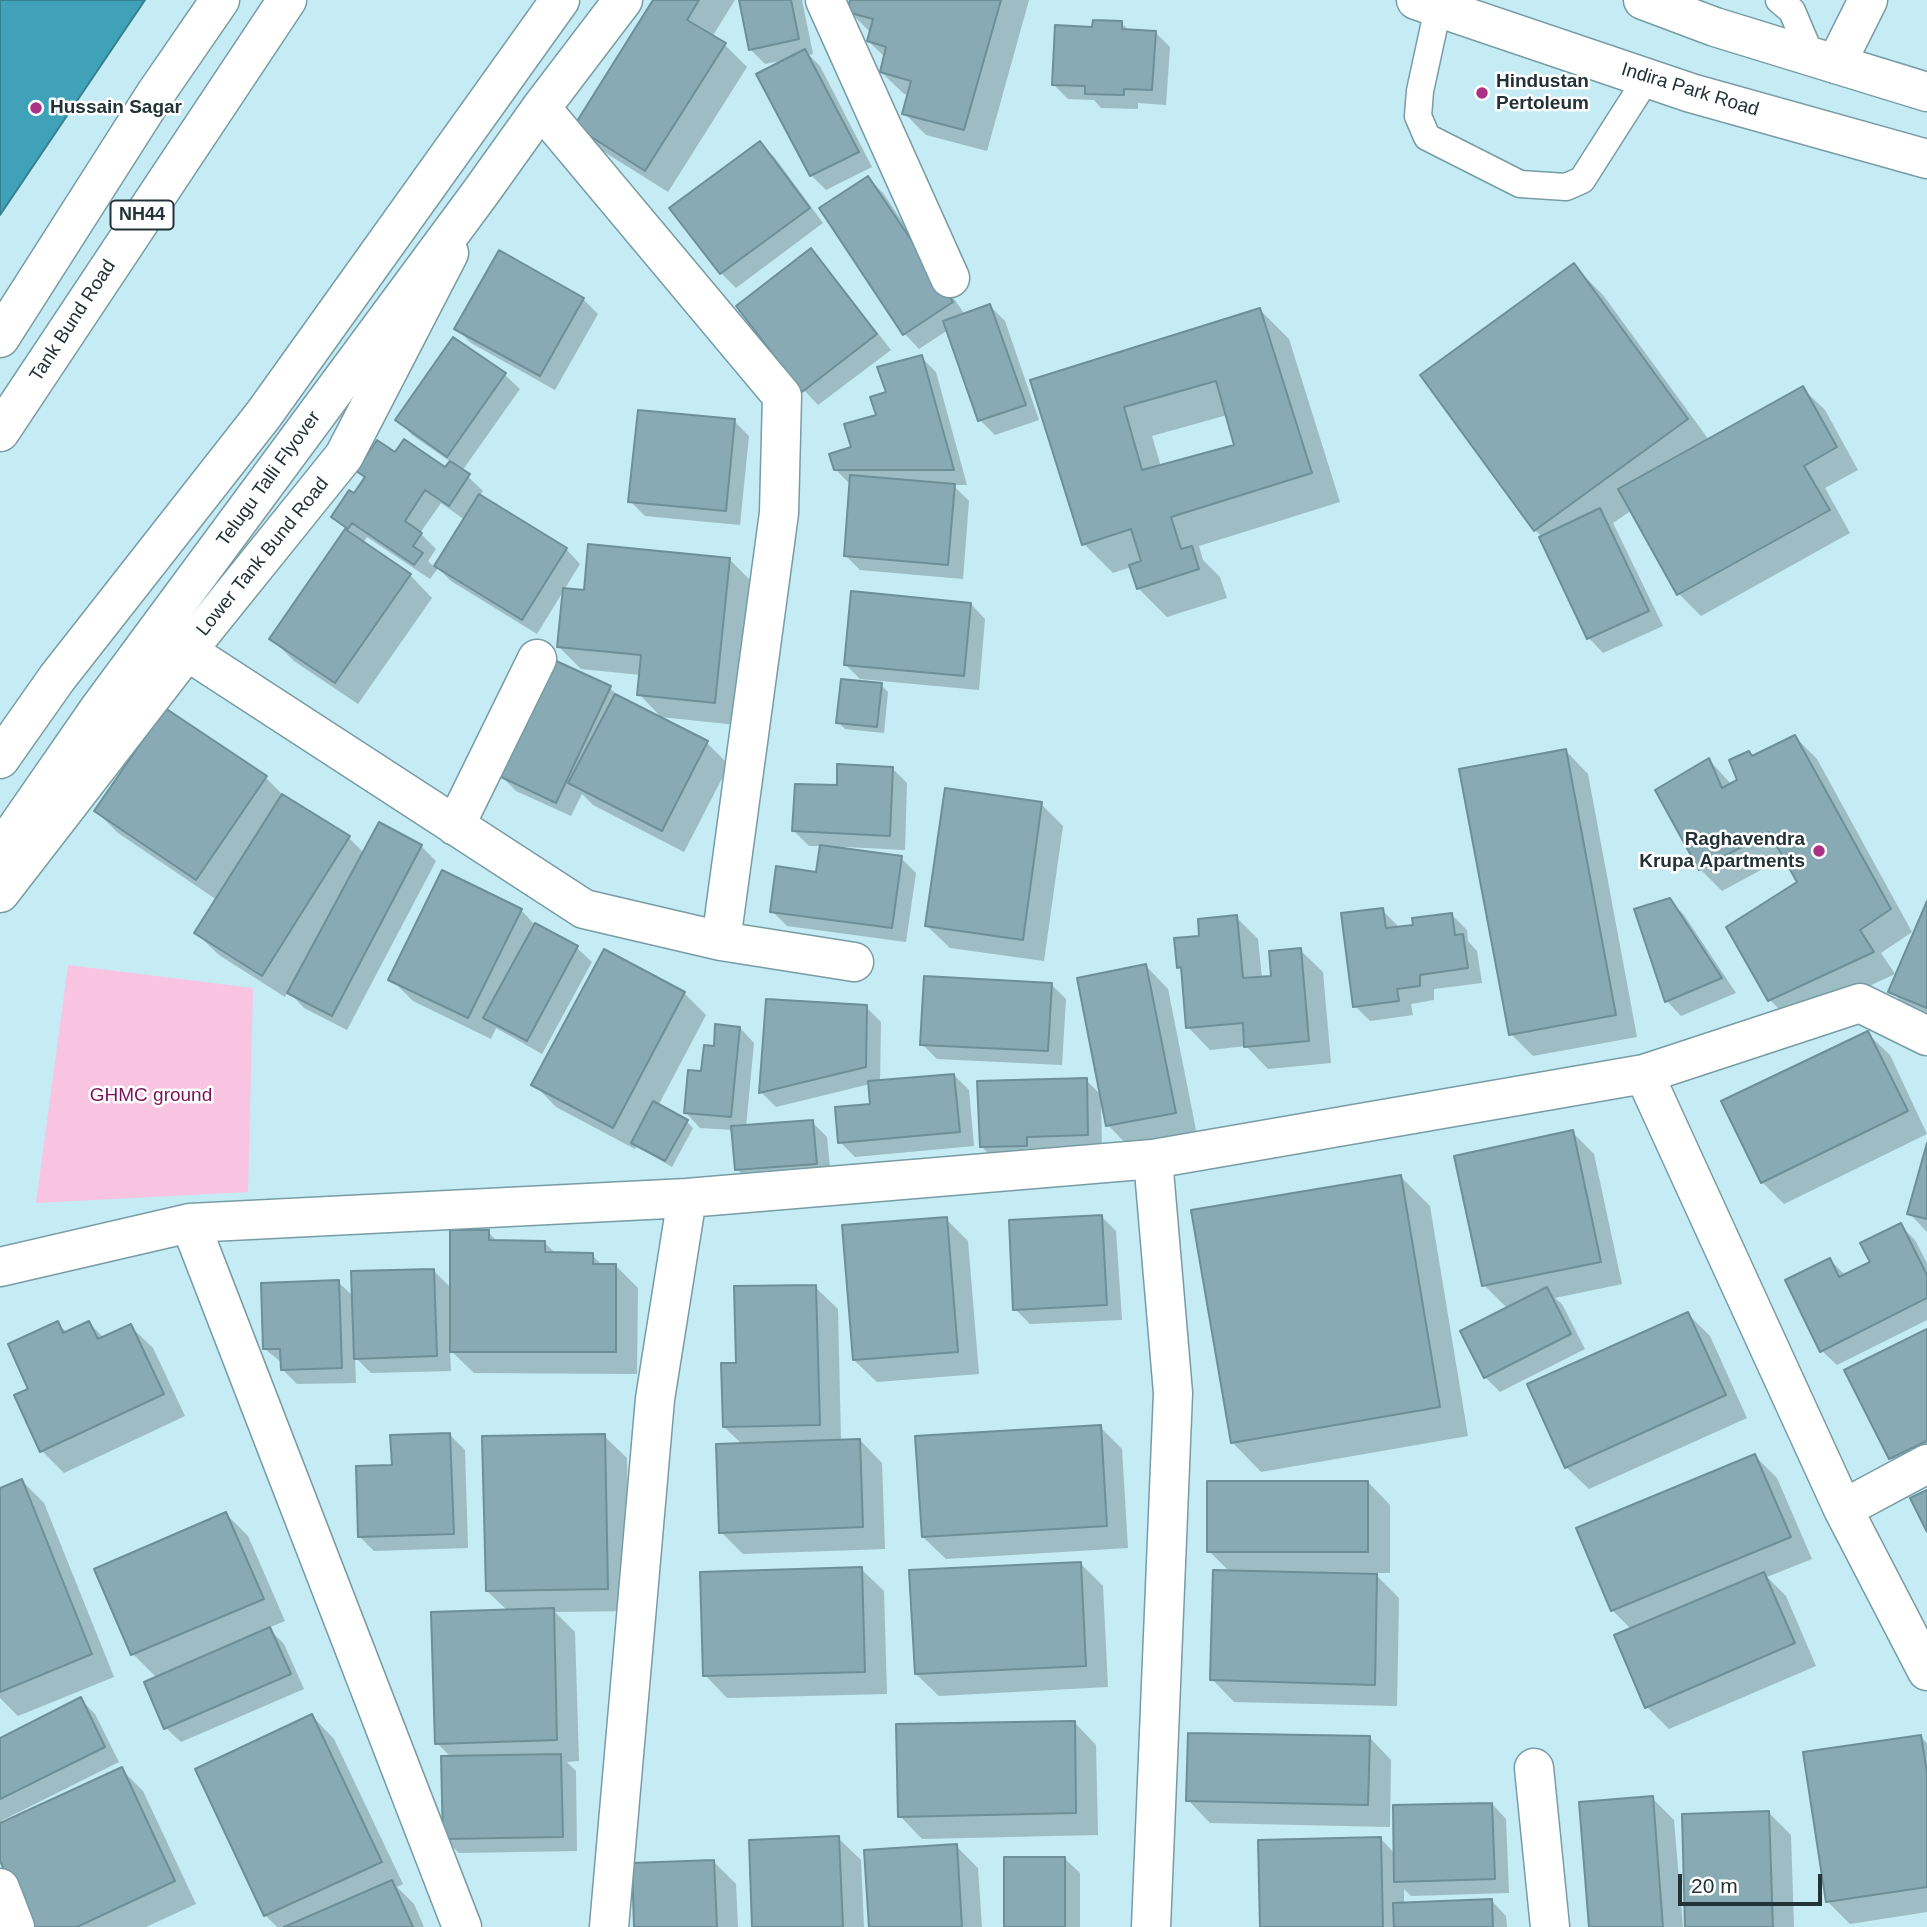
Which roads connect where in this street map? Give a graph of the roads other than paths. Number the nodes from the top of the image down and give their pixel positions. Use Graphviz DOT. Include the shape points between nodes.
graph roads {
  1 [pos="220,0"];
  2 [pos="287,0"];
  3 [pos="623,0"];
  4 [pos="825,0"];
  5 [pos="1779,0"];
  6 [pos="1868,0"];
  7 [pos="1648,1"];
  8 [pos="1427,4"];
  9 [pos="550,15"];
  10 [pos="1823,60"];
  11 [pos="1647,78"];
  12 [pos="1927,92"];
  13 [pos="541,108"];
  14 [pos="1927,159"];
  15 [pos="481,192"];
  16 [pos="950,278"];
  17 [pos="0,338"];
  18 [pos="0,432"];
  19 [pos="187,651"];
  20 [pos="537,659"];
  21 [pos="0,759"];
  22 [pos="455,826"];
  23 [pos="0,852"];
  24 [pos="0,893"];
  25 [pos="721,941"];
  26 [pos="853,962"];
  27 [pos="1927,1036"];
  28 [pos="1644,1074"];
  29 [pos="1153,1159"];
  30 [pos="687,1198"];
  31 [pos="190,1223"];
  32 [pos="0,1267"];
  33 [pos="1927,1464"];
  34 [pos="1843,1509"];
  35 [pos="1927,1671"];
  36 [pos="1534,1768"];
  37 [pos="0,1888"];
  38 [pos="15,1927"];
  39 [pos="462,1927"];
  40 [pos="609,1927"];
  41 [pos="1151,1927"];
  42 [pos="1550,1927"];
  1 -- 17 [label="main road, NH44"];
  2 -- 18 [label="main road, Tank Bund Road / NH44"];
  3 -- 13 [label="main road"];
  4 -- 16 [label="main road"];
  5 -- 10 [label="lane" via="1792,11"];
  6 -- 10 [label="main road"];
  7 -- 10 [label="main road"];
  8 -- 11 [label="main road, Indira Park Road"];
  8 -- 11 [label="lane" via="1418,116 1427,137 1520,184 1566,187 1583,180"];
  9 -- 21 [label="main road" via="264,414 57,678"];
  10 -- 12 [label="main road"];
  11 -- 14 [label="main road, Indira Park Road"];
  13 -- 15 [label="main road, Telugu Talli Flyover"];
  13 -- 25 [label="main road" via="782,396 779,513"];
  15 -- 19 [label="main road, Lower Tank Bund Road" via="344,456"];
  15 -- 23 [label="main road, Telugu Talli Flyover" via="99,709"];
  19 -- 22 [label="main road"];
  19 -- 24 [label="main road, Lower Tank Bund Road"];
  20 -- 22 [label="main road"];
  22 -- 25 [label="main road" via="583,909"];
  25 -- 26 [label="main road"];
  27 -- 28 [label="main road" via="1860,1003"];
  28 -- 29 [label="main road"];
  28 -- 34 [label="main road"];
  29 -- 30 [label="main road"];
  29 -- 41 [label="main road" via="1173,1393"];
  30 -- 31 [label="main road"];
  30 -- 40 [label="main road" via="655,1399"];
  31 -- 32 [label="main road"];
  31 -- 39 [label="main road"];
  33 -- 34 [label="main road"];
  34 -- 35 [label="main road"];
  36 -- 42 [label="main road"];
  37 -- 38 [label="main road"];
}
